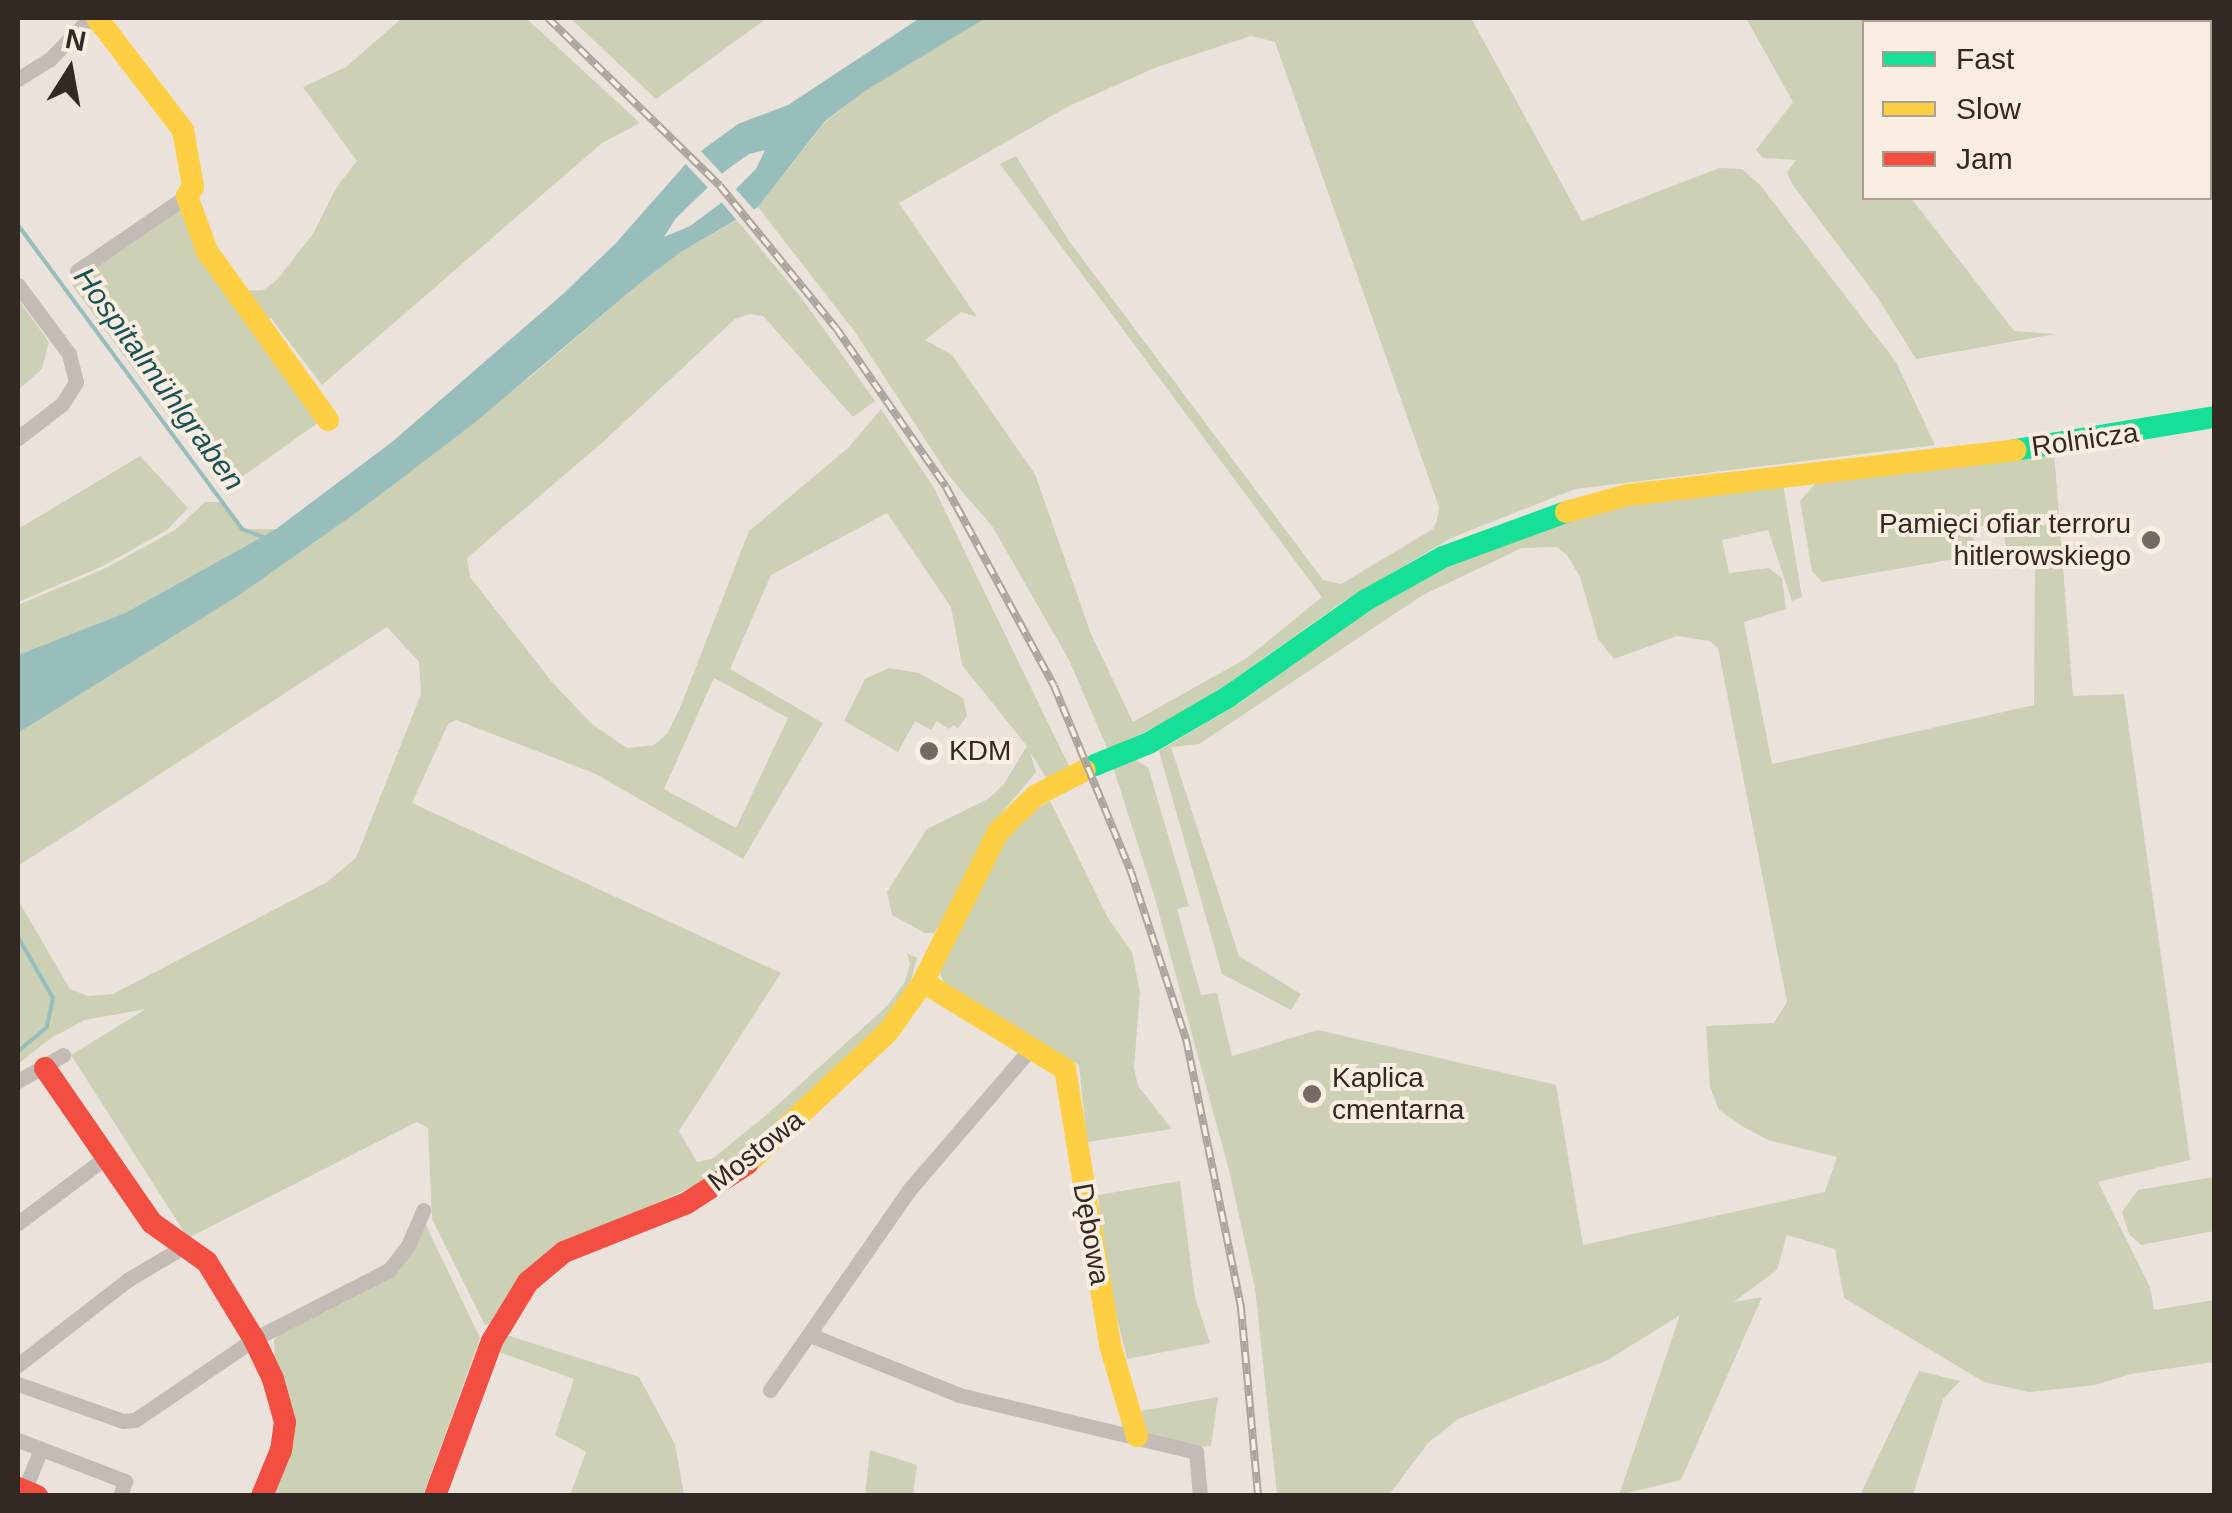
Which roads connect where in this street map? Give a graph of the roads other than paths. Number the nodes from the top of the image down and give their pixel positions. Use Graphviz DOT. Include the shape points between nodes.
graph roads {
  1 [pos="94,18"];
  2 [pos="18,79"];
  3 [pos="188,196"];
  4 [pos="77,271"];
  5 [pos="18,284"];
  6 [pos="2214,417"];
  7 [pos="328,420"];
  8 [pos="18,438"];
  9 [pos="1084,770"];
  10 [pos="923,982"];
  11 [pos="1032,1047"];
  12 [pos="54,1062"];
  13 [pos="18,1080"];
  14 [pos="105,1158"];
  15 [pos="422,1210"];
  16 [pos="18,1223"];
  17 [pos="183,1247"];
  18 [pos="810,1335"];
  19 [pos="254,1339"];
  20 [pos="18,1365"];
  21 [pos="18,1384"];
  22 [pos="770,1390"];
  23 [pos="1138,1436"];
  24 [pos="18,1440"];
  25 [pos="41,1449"];
  26 [pos="26,1491"];
  27 [pos="120,1496"];
  28 [pos="262,1496"];
  29 [pos="435,1496"];
  30 [pos="1200,1496"];
  1 -- 2 [label="street"];
  1 -- 3 [label="street" via="183,130 193,186"];
  3 -- 4 [label="street"];
  3 -- 7 [label="street" via="207,251"];
  5 -- 8 [label="street" via="68,354 76,382 62,404"];
  6 -- 9 [label="street, Rolnicza" via="2137,434 1626,494 1532,521 1443,556 1228,697 1150,743"];
  9 -- 10 [label="street, Mostowa" via="1035,796 998,832"];
  10 -- 11 [label="street, Dębowa"];
  10 -- 29 [label="street, Mostowa" via="888,1032 734,1175 688,1203 564,1252 528,1282 492,1341"];
  11 -- 18 [label="street" via="909,1190"];
  11 -- 23 [label="street, Dębowa" via="1066,1069 1110,1345"];
  12 -- 13 [label="street"];
  12 -- 14 [label="street"];
  14 -- 16 [label="street"];
  14 -- 17 [label="street" via="152,1223"];
  15 -- 19 [label="street" via="408,1246 388,1270"];
  17 -- 19 [label="street" via="207,1262"];
  17 -- 20 [label="street" via="129,1279"];
  18 -- 22 [label="street"];
  18 -- 23 [label="street" via="959,1395"];
  19 -- 21 [label="street" via="130,1422"];
  19 -- 28 [label="street" via="286,1422"];
  23 -- 30 [label="street" via="1196,1452"];
  24 -- 25 [label="street"];
  25 -- 26 [label="street"];
  25 -- 27 [label="street" via="125,1481"];
}
